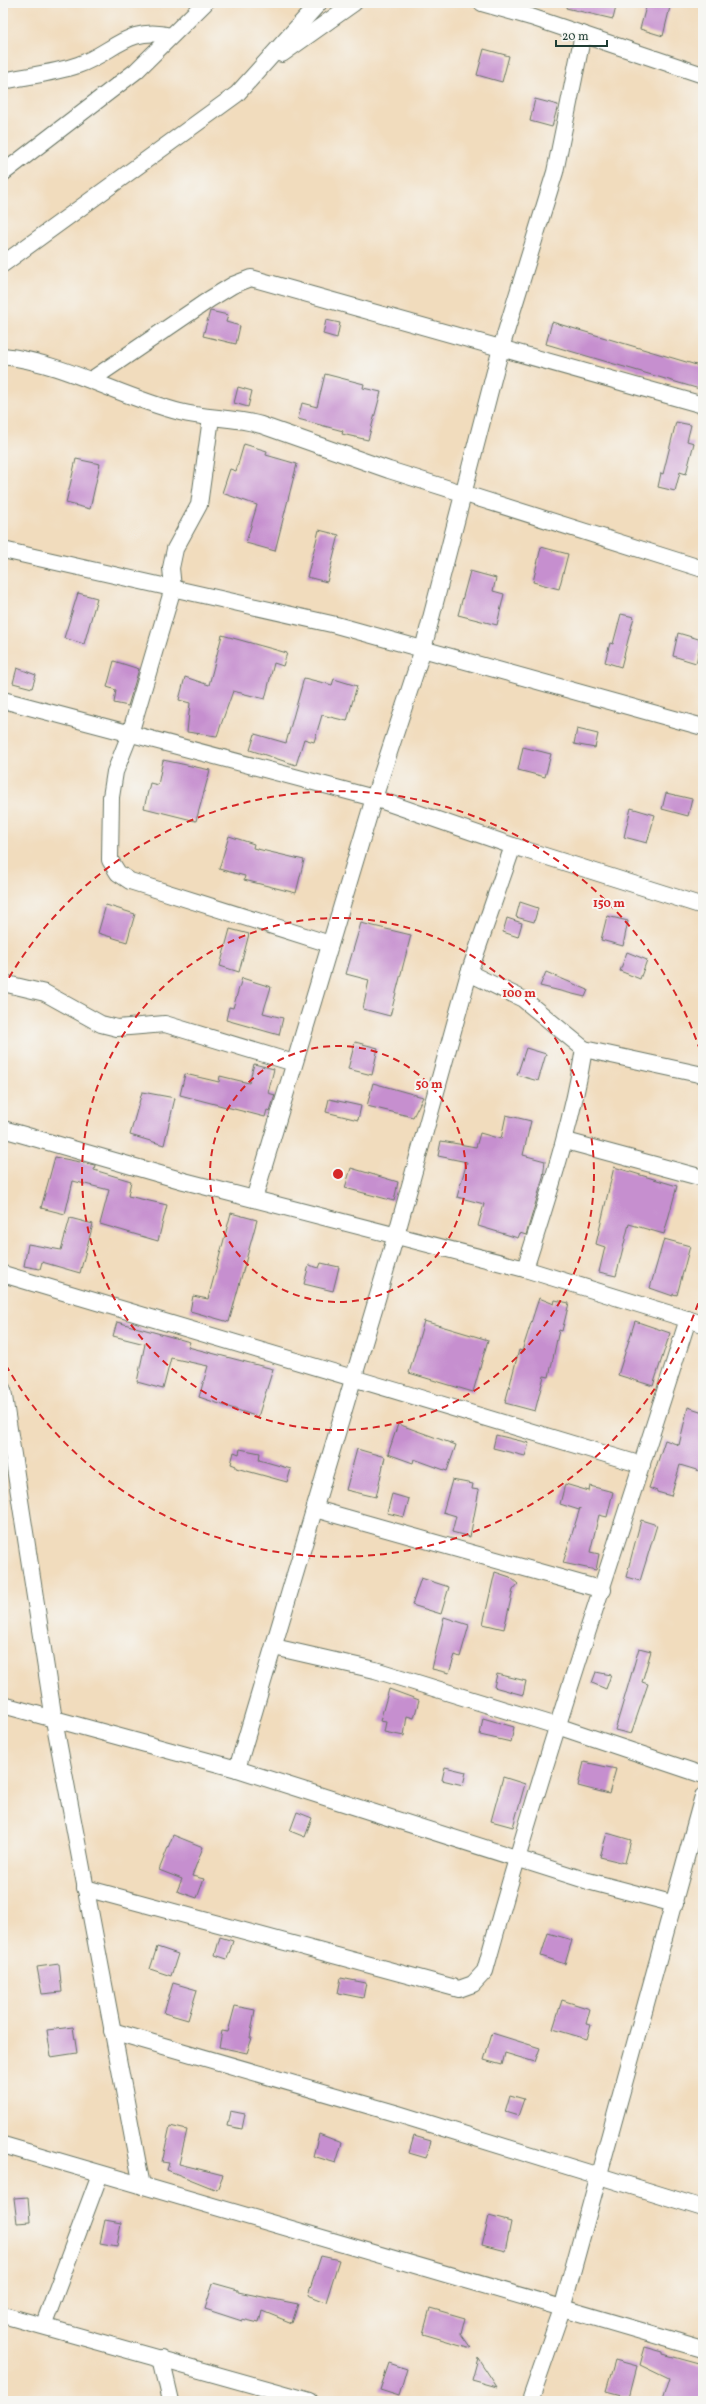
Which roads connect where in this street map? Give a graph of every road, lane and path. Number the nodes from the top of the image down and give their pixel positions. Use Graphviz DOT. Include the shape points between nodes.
graph roads {
  1 [pos="206,3"];
  2 [pos="319,3"];
  3 [pos="354,3"];
  4 [pos="482,3"];
  5 [pos="583,34"];
  6 [pos="171,36"];
  7 [pos="258,70"];
  8 [pos="703,76"];
  9 [pos="3,81"];
  10 [pos="3,172"];
  11 [pos="3,264"];
  12 [pos="500,348"];
  13 [pos="3,356"];
  14 [pos="91,380"];
  15 [pos="703,405"];
  16 [pos="212,418"];
  17 [pos="463,494"];
  18 [pos="3,550"];
  19 [pos="703,569"];
  20 [pos="173,588"];
  21 [pos="423,649"];
  22 [pos="3,700"];
  23 [pos="703,727"];
  24 [pos="130,734"];
  25 [pos="374,798"];
  26 [pos="513,846"];
  27 [pos="703,906"];
  28 [pos="330,944"];
  29 [pos="469,973"];
  30 [pos="3,983"];
  31 [pos="584,1049"];
  32 [pos="294,1063"];
  33 [pos="703,1075"];
  34 [pos="3,1129"];
  35 [pos="566,1140"];
  36 [pos="703,1178"];
  37 [pos="254,1199"];
  38 [pos="395,1237"];
  39 [pos="525,1269"];
  40 [pos="3,1274"];
  41 [pos="696,1321"];
  42 [pos="354,1379"];
  43 [pos="3,1390"];
  44 [pos="642,1465"];
  45 [pos="315,1509"];
  46 [pos="603,1590"];
  47 [pos="274,1647"];
  48 [pos="3,1705"];
  49 [pos="54,1720"];
  50 [pos="557,1726"];
  51 [pos="237,1770"];
  52 [pos="703,1775"];
  53 [pos="703,1796"];
  54 [pos="516,1858"];
  55 [pos="85,1888"];
  56 [pos="675,1904"];
  57 [pos="112,2031"];
  58 [pos="3,2145"];
  59 [pos="100,2174"];
  60 [pos="597,2176"];
  61 [pos="142,2186"];
  62 [pos="703,2208"];
  63 [pos="562,2309"];
  64 [pos="3,2314"];
  65 [pos="44,2324"];
  66 [pos="703,2349"];
  67 [pos="161,2358"];
  68 [pos="171,2401"];
  69 [pos="310,2401"];
  70 [pos="530,2401"];
  1 -- 6 [label="street"];
  2 -- 7 [label="street"];
  3 -- 7 [label="street"];
  4 -- 5 [label="street"];
  5 -- 8 [label="street"];
  5 -- 12 [label="street" via="555,172"];
  6 -- 9 [label="street" via="159,33 132,36 78,65"];
  6 -- 10 [label="street" via="136,71"];
  7 -- 11 [label="street" via="237,94"];
  12 -- 14 [label="street" via="252,278 233,285 210,299"];
  12 -- 15 [label="street"];
  12 -- 17 [label="street"];
  13 -- 14 [label="street" via="27,360"];
  14 -- 16 [label="street" via="180,412"];
  16 -- 17 [label="street" via="234,419 261,425"];
  16 -- 20 [label="street" via="199,505 175,549 171,568"];
  17 -- 19 [label="street"];
  17 -- 21 [label="street"];
  18 -- 20 [label="street"];
  20 -- 21 [label="street" via="336,625"];
  20 -- 24 [label="street"];
  21 -- 23 [label="street"];
  21 -- 25 [label="street"];
  22 -- 24 [label="street"];
  24 -- 25 [label="street"];
  24 -- 28 [label="street" via="115,772 110,797 110,860 118,873 130,881"];
  25 -- 26 [label="street"];
  25 -- 28 [label="street"];
  26 -- 27 [label="street"];
  26 -- 29 [label="street"];
  28 -- 32 [label="street"];
  29 -- 31 [label="street" via="523,999"];
  29 -- 38 [label="street"];
  30 -- 32 [label="street" via="45,994 101,1024 117,1028 165,1024"];
  31 -- 33 [label="street"];
  31 -- 35 [label="street"];
  32 -- 37 [label="street"];
  34 -- 37 [label="street"];
  35 -- 36 [label="street"];
  35 -- 39 [label="street"];
  37 -- 38 [label="street"];
  38 -- 39 [label="street"];
  38 -- 42 [label="street"];
  39 -- 41 [label="street"];
  40 -- 42 [label="street" via="295,1359"];
  41 -- 44 [label="street"];
  42 -- 44 [label="street"];
  42 -- 45 [label="street"];
  43 -- 49 [label="street"];
  44 -- 46 [label="street"];
  45 -- 46 [label="street"];
  45 -- 47 [label="street"];
  46 -- 50 [label="street"];
  47 -- 50 [label="street" via="375,1670"];
  47 -- 51 [label="street"];
  48 -- 49 [label="street"];
  49 -- 51 [label="street"];
  49 -- 55 [label="street"];
  50 -- 52 [label="street"];
  50 -- 54 [label="street"];
  51 -- 54 [label="street"];
  53 -- 56 [label="street"];
  54 -- 55 [label="street" via="485,1971 473,1984 459,1989"];
  54 -- 56 [label="street"];
  55 -- 57 [label="street"];
  56 -- 60 [label="street"];
  57 -- 60 [label="street" via="398,2114"];
  57 -- 61 [label="street"];
  58 -- 59 [label="street"];
  59 -- 61 [label="street"];
  59 -- 65 [label="street"];
  60 -- 62 [label="street"];
  60 -- 63 [label="street"];
  61 -- 63 [label="street"];
  63 -- 66 [label="street"];
  63 -- 70 [label="street"];
  64 -- 65 [label="street"];
  65 -- 67 [label="street"];
  67 -- 68 [label="street"];
  67 -- 69 [label="street"];
}
